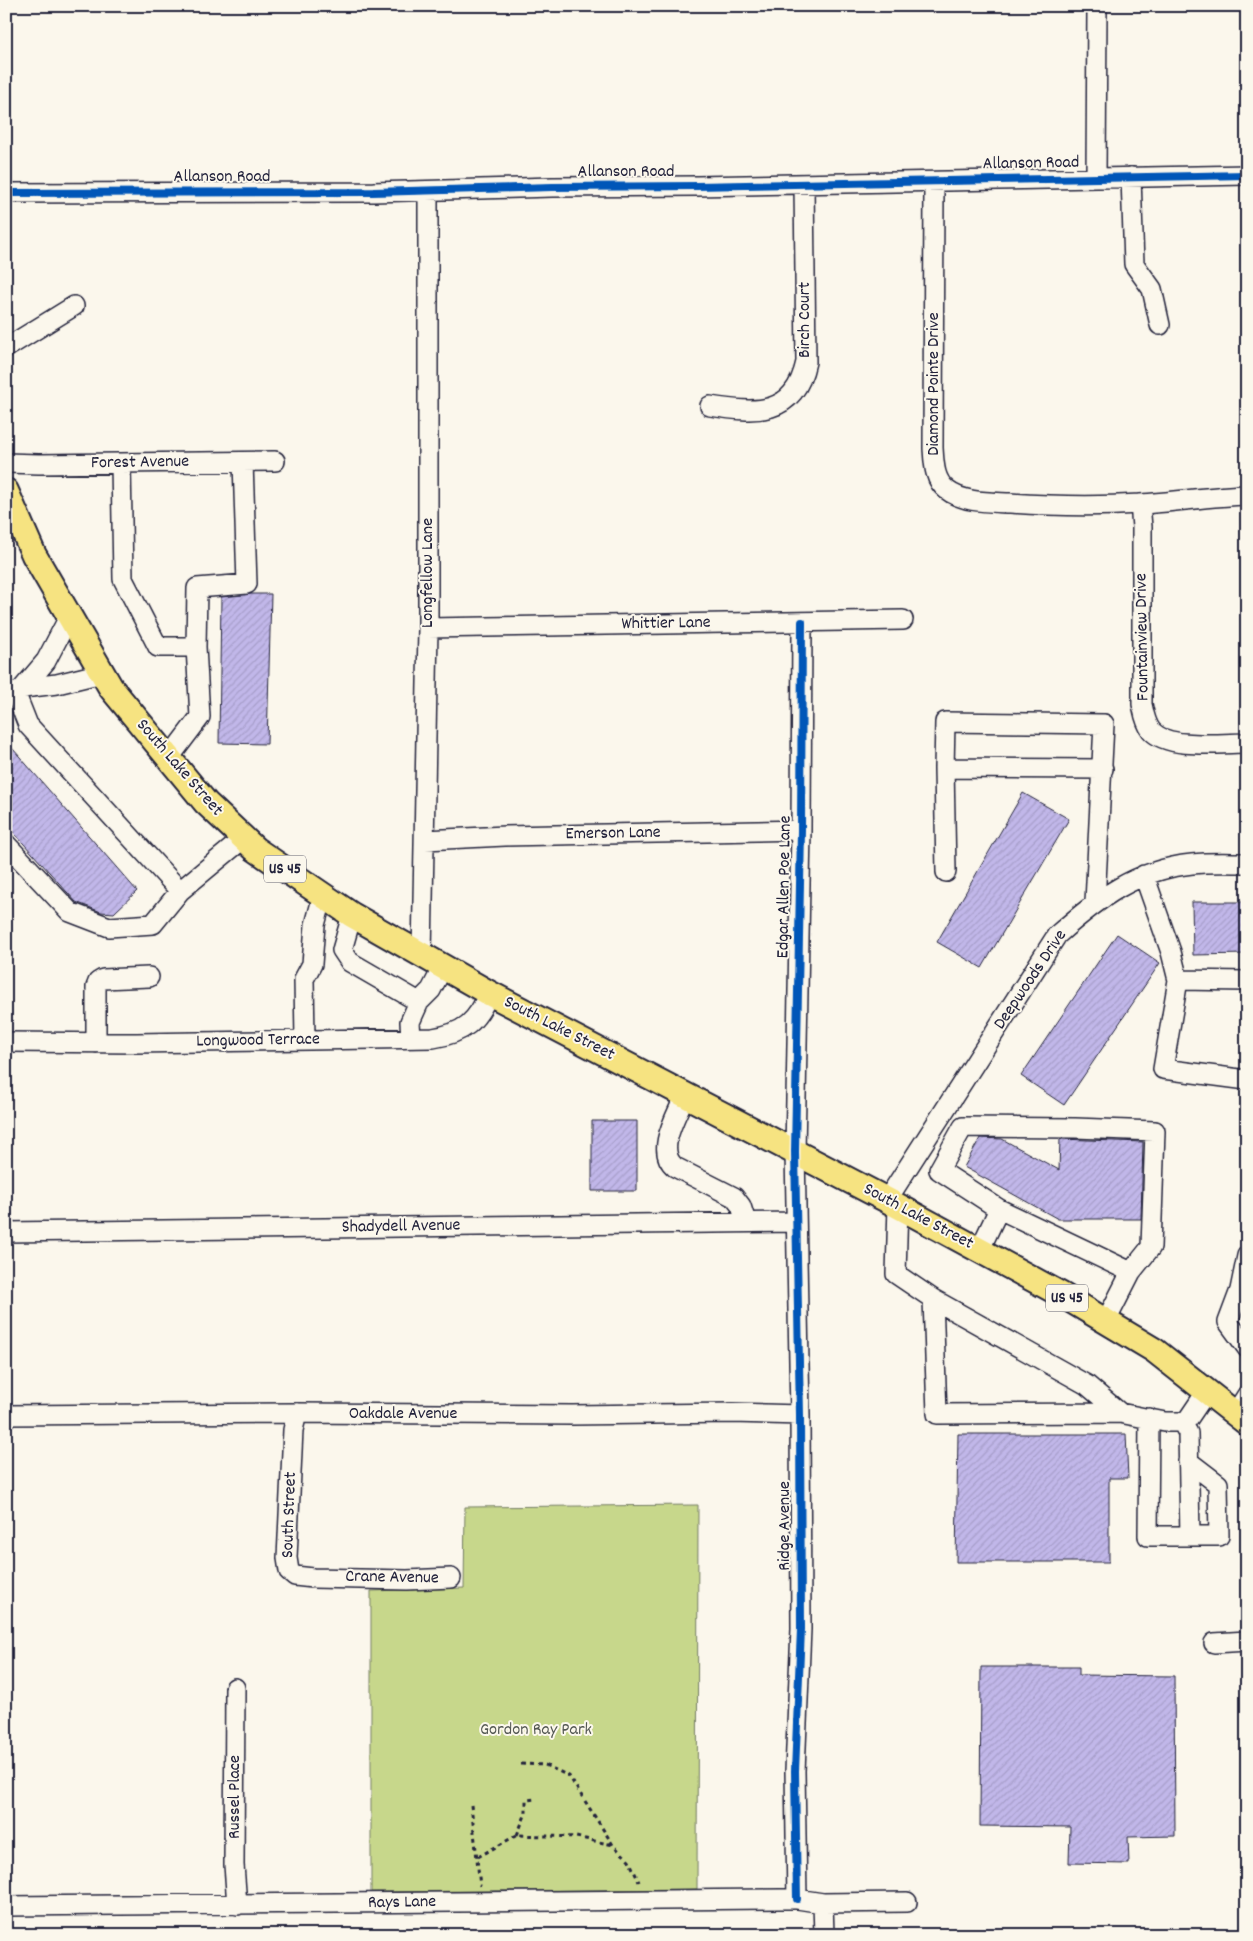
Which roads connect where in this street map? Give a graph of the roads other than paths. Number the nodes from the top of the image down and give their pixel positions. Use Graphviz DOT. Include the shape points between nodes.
graph roads {
  1 [pos="1097,6"];
  2 [pos="1247,175"];
  3 [pos="1096,178"];
  4 [pos="1131,178"];
  5 [pos="934,182"];
  6 [pos="804,184"];
  7 [pos="428,191"];
  8 [pos="6,193"];
  9 [pos="74,306"];
  10 [pos="1160,325"];
  11 [pos="6,348"];
  12 [pos="710,406"];
  13 [pos="275,461"];
  14 [pos="243,462"];
  15 [pos="6,463"];
  16 [pos="121,463"];
  17 [pos="6,491"];
  18 [pos="1247,495"];
  19 [pos="1140,504"];
  20 [pos="69,617"];
  21 [pos="903,620"];
  22 [pos="802,622"];
  23 [pos="428,628"];
  24 [pos="196,647"];
  25 [pos="102,673"];
  26 [pos="15,691"];
  27 [pos="1247,743"];
  28 [pos="169,758"];
  29 [pos="944,768"];
  30 [pos="1102,769"];
  31 [pos="801,830"];
  32 [pos="244,838"];
  33 [pos="425,840"];
  34 [pos="6,844"];
  35 [pos="1247,863"];
  36 [pos="946,872"];
  37 [pos="1144,875"];
  38 [pos="180,891"];
  39 [pos="323,895"];
  40 [pos="1095,902"];
  41 [pos="352,915"];
  42 [pos="422,955"];
  43 [pos="443,967"];
  44 [pos="149,977"];
  45 [pos="1178,980"];
  46 [pos="1247,981"];
  47 [pos="489,993"];
  48 [pos="418,1002"];
  49 [pos="411,1038"];
  50 [pos="305,1040"];
  51 [pos="6,1042"];
  52 [pos="96,1043"];
  53 [pos="1247,1080"];
  54 [pos="686,1095"];
  55 [pos="929,1135"];
  56 [pos="952,1147"];
  57 [pos="795,1152"];
  58 [pos="893,1202"];
  59 [pos="999,1209"];
  60 [pos="746,1222"];
  61 [pos="796,1222"];
  62 [pos="6,1232"];
  63 [pos="980,1249"];
  64 [pos="1247,1256"];
  65 [pos="1131,1272"];
  66 [pos="1243,1290"];
  67 [pos="933,1299"];
  68 [pos="1106,1321"];
  69 [pos="1247,1348"];
  70 [pos="1207,1391"];
  71 [pos="1243,1411"];
  72 [pos="297,1413"];
  73 [pos="1120,1413"];
  74 [pos="6,1415"];
  75 [pos="800,1415"];
  76 [pos="1149,1418"];
  77 [pos="1182,1422"];
  78 [pos="1188,1461"];
  79 [pos="1190,1536"];
  80 [pos="334,1577"];
  81 [pos="451,1578"];
  82 [pos="1214,1642"];
  83 [pos="1247,1642"];
  84 [pos="235,1688"];
  85 [pos="798,1899"];
  86 [pos="907,1902"];
  87 [pos="823,1903"];
  88 [pos="237,1905"];
  89 [pos="6,1906"];
  90 [pos="824,1935"];
  1 -- 3 [label="street"];
  2 -- 4 [label="street, Allanson Road"];
  3 -- 4 [label="street, Allanson Road"];
  3 -- 5 [label="street, Allanson Road"];
  4 -- 10 [label="street" via="1134,264 1152,288"];
  5 -- 6 [label="street, Allanson Road"];
  5 -- 19 [label="street, Diamond Pointe Drive" via="933,448 939,481 948,491 984,502 1064,506"];
  6 -- 7 [label="street, Allanson Road"];
  6 -- 12 [label="street, Birch Court" via="806,362 803,377 788,398 771,409 739,411"];
  7 -- 8 [label="street, Allanson Road"];
  7 -- 23 [label="street, Longfellow Lane"];
  9 -- 11 [label="street"];
  13 -- 14 [label="street, Forest Avenue"];
  14 -- 16 [label="street, Forest Avenue"];
  14 -- 24 [label="street" via="247,584 197,588"];
  15 -- 16 [label="street, Forest Avenue"];
  16 -- 24 [label="street" via="123,579 158,648"];
  17 -- 20 [label="main road, South Lake Street / US 45" via="34,555"];
  18 -- 19 [label="street, Diamond Pointe Drive"];
  19 -- 27 [label="street, Fountainview Drive" via="1142,704 1145,718 1152,731 1162,738 1185,743"];
  20 -- 25 [label="main road, South Lake Street / US 45"];
  20 -- 26 [label="street" via="46,661"];
  21 -- 22 [label="street, Whittier Lane"];
  22 -- 23 [label="street, Whittier Lane"];
  22 -- 31 [label="street, Edgar Allen Poe Lane"];
  23 -- 33 [label="street, Longfellow Lane"];
  24 -- 28 [label="street" via="200,716"];
  25 -- 26 [label="street"];
  25 -- 28 [label="main road, South Lake Street / US 45"];
  26 -- 38 [label="street" via="28,725"];
  28 -- 32 [label="main road, South Lake Street / US 45" via="206,803"];
  29 -- 30 [label="street"];
  29 -- 30 [label="street" via="945,722 1104,724"];
  29 -- 36 [label="street"];
  30 -- 40 [label="street"];
  31 -- 33 [label="street, Emerson Lane"];
  31 -- 57 [label="street, Edgar Allen Poe Lane"];
  32 -- 38 [label="street"];
  32 -- 39 [label="main road, South Lake Street / US 45"];
  33 -- 42 [label="street, Longfellow Lane"];
  34 -- 38 [label="street" via="70,912 110,927 153,924"];
  35 -- 37 [label="street, Deepwoods Drive" via="1193,864"];
  37 -- 40 [label="street, Deepwoods Drive"];
  37 -- 45 [label="street"];
  39 -- 41 [label="main road, South Lake Street / US 45"];
  39 -- 50 [label="street" via="315,925 312,964 304,979"];
  40 -- 55 [label="street, Deepwoods Drive" via="1057,935"];
  41 -- 42 [label="main road, South Lake Street / US 45"];
  41 -- 48 [label="street" via="342,950 350,962"];
  42 -- 43 [label="main road, South Lake Street / US 45"];
  43 -- 47 [label="main road, South Lake Street / US 45"];
  43 -- 48 [label="street" via="431,990"];
  44 -- 52 [label="street" via="103,978 98,982"];
  45 -- 46 [label="street"];
  45 -- 53 [label="street" via="1163,1069"];
  47 -- 49 [label="street, Longwood Terrace" via="482,1010 468,1026 451,1035"];
  47 -- 54 [label="main road, South Lake Street / US 45"];
  48 -- 49 [label="street" via="410,1022"];
  49 -- 50 [label="street, Longwood Terrace"];
  50 -- 52 [label="street, Longwood Terrace"];
  51 -- 52 [label="street, Longwood Terrace"];
  54 -- 57 [label="main road, South Lake Street / US 45"];
  54 -- 60 [label="street" via="667,1142 669,1162 734,1197"];
  55 -- 56 [label="street"];
  55 -- 58 [label="street, Deepwoods Drive"];
  56 -- 59 [label="street" via="939,1170"];
  56 -- 65 [label="street" via="963,1127 1155,1131 1152,1247"];
  57 -- 58 [label="main road, South Lake Street / US 45"];
  57 -- 61 [label="street, Ridge Avenue"];
  58 -- 63 [label="main road, South Lake Street / US 45"];
  58 -- 67 [label="street" via="896,1274"];
  59 -- 63 [label="street"];
  59 -- 65 [label="street"];
  60 -- 61 [label="street, Shadydell Avenue"];
  60 -- 62 [label="street, Shadydell Avenue"];
  61 -- 75 [label="street, Ridge Avenue"];
  63 -- 68 [label="main road, South Lake Street / US 45"];
  64 -- 66 [label="street"];
  65 -- 68 [label="street"];
  66 -- 69 [label="street" via="1228,1322"];
  67 -- 73 [label="street" via="1088,1385"];
  67 -- 73 [label="street" via="937,1414"];
  68 -- 70 [label="main road, South Lake Street / US 45" via="1154,1350"];
  70 -- 71 [label="main road, South Lake Street / US 45"];
  70 -- 77 [label="street" via="1188,1419"];
  72 -- 74 [label="street, Oakdale Avenue"];
  72 -- 75 [label="street, Oakdale Avenue"];
  72 -- 80 [label="street, South Street" via="287,1558 289,1571 295,1576"];
  73 -- 76 [label="street"];
  75 -- 85 [label="street, Ridge Avenue" via="801,1629 795,1771"];
  76 -- 77 [label="street"];
  76 -- 79 [label="street" via="1148,1536"];
  77 -- 78 [label="street" via="1188,1433"];
  78 -- 79 [label="street"];
  78 -- 79 [label="street" via="1218,1484 1219,1536"];
  80 -- 81 [label="street, Crane Avenue"];
  82 -- 83 [label="street"];
  84 -- 88 [label="street, Russel Place" via="234,1865"];
  85 -- 87 [label="street"];
  85 -- 88 [label="street, Rays Lane"];
  86 -- 87 [label="street"];
  87 -- 90 [label="street"];
  88 -- 89 [label="street, Rays Lane"];
}
